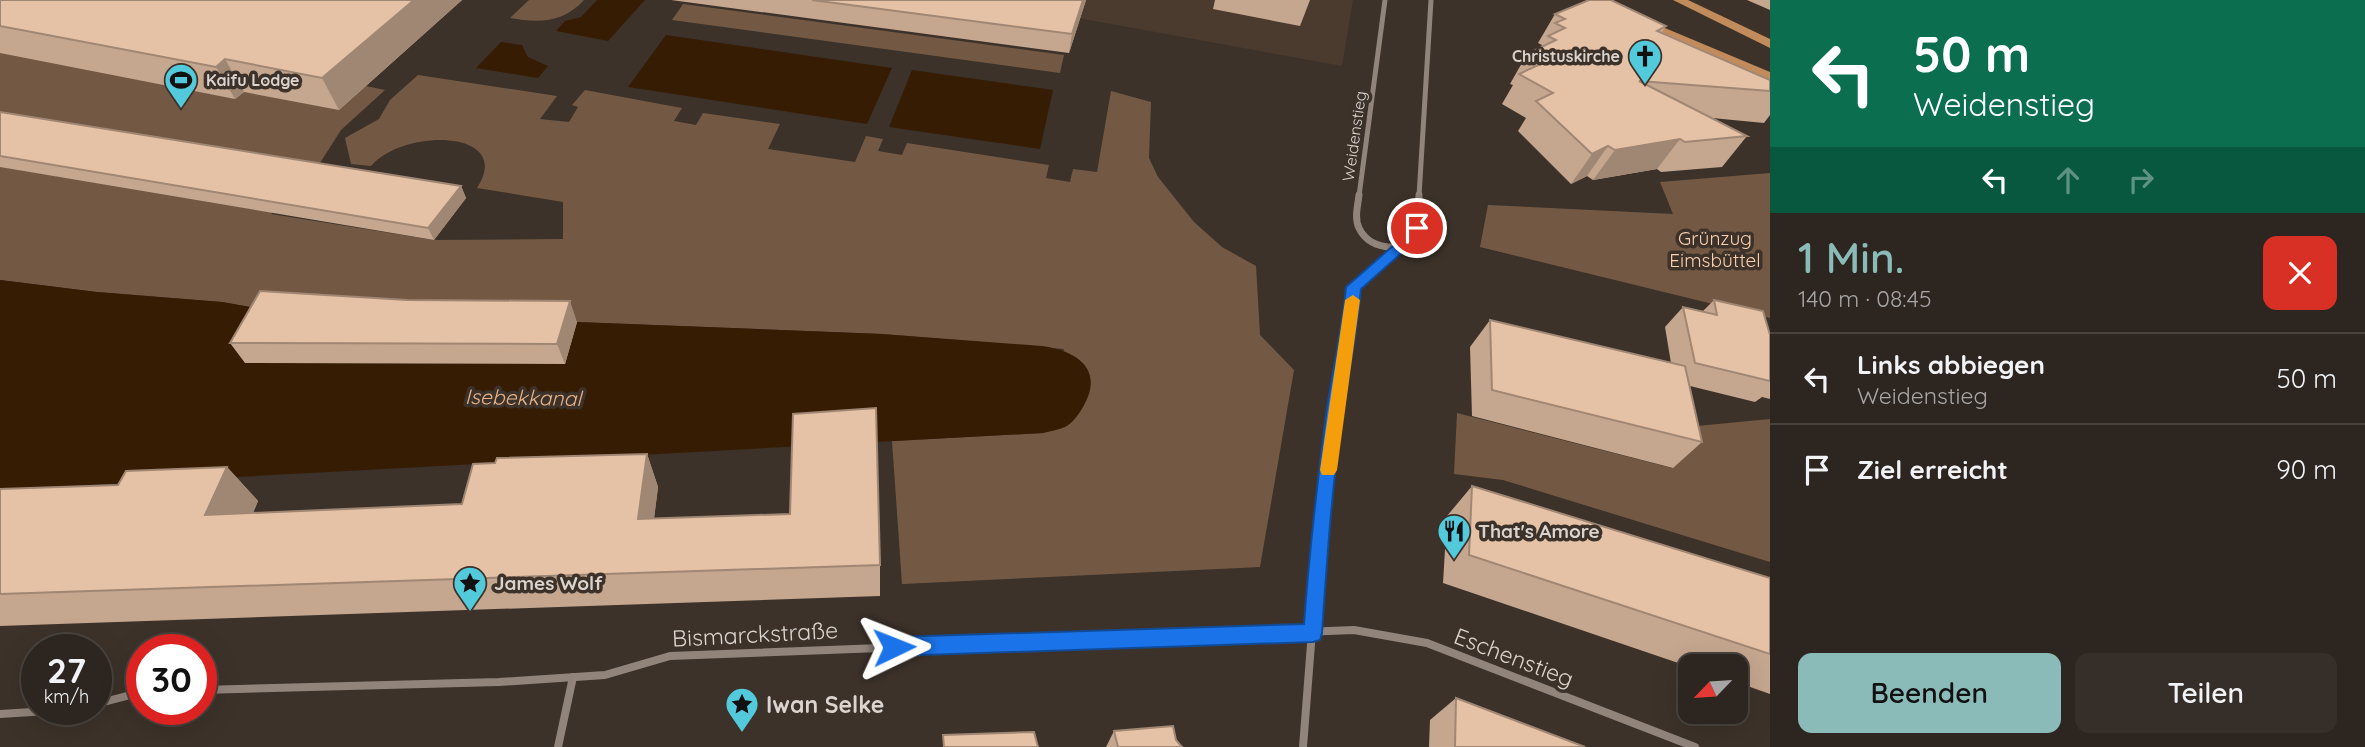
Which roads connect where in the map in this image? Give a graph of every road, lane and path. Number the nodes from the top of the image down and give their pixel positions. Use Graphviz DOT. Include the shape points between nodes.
graph roads {
  1 [pos="1385,0"];
  2 [pos="1431,0"];
  3 [pos="1679,0"];
  4 [pos="1630,17"];
  5 [pos="1770,44"];
  6 [pos="1770,77"];
  7 [pos="1400,247"];
  8 [pos="1313,633"];
  9 [pos="573,677"];
  10 [pos="217,689"];
  11 [pos="21,713"];
  12 [pos="0,714"];
  13 [pos="558,747"];
  14 [pos="1303,747"];
  15 [pos="1695,747"];
  1 -- 7 [label="street, Weidenstieg" via="1356,224 1375,242"];
  2 -- 7 [label="street" via="1416,237"];
  3 -- 5 [label="main road"];
  4 -- 6 [label="main road"];
  7 -- 8 [label="street" via="1354,287 1318,554"];
  8 -- 9 [label="street, Bismarckstraße" via="670,656 606,675"];
  8 -- 14 [label="street"];
  8 -- 15 [label="street, Eschenstieg" via="1354,630 1427,643"];
  9 -- 10 [label="street, Bismarckstraße"];
  9 -- 13 [label="street"];
  11 -- 12 [label="street"];
}
